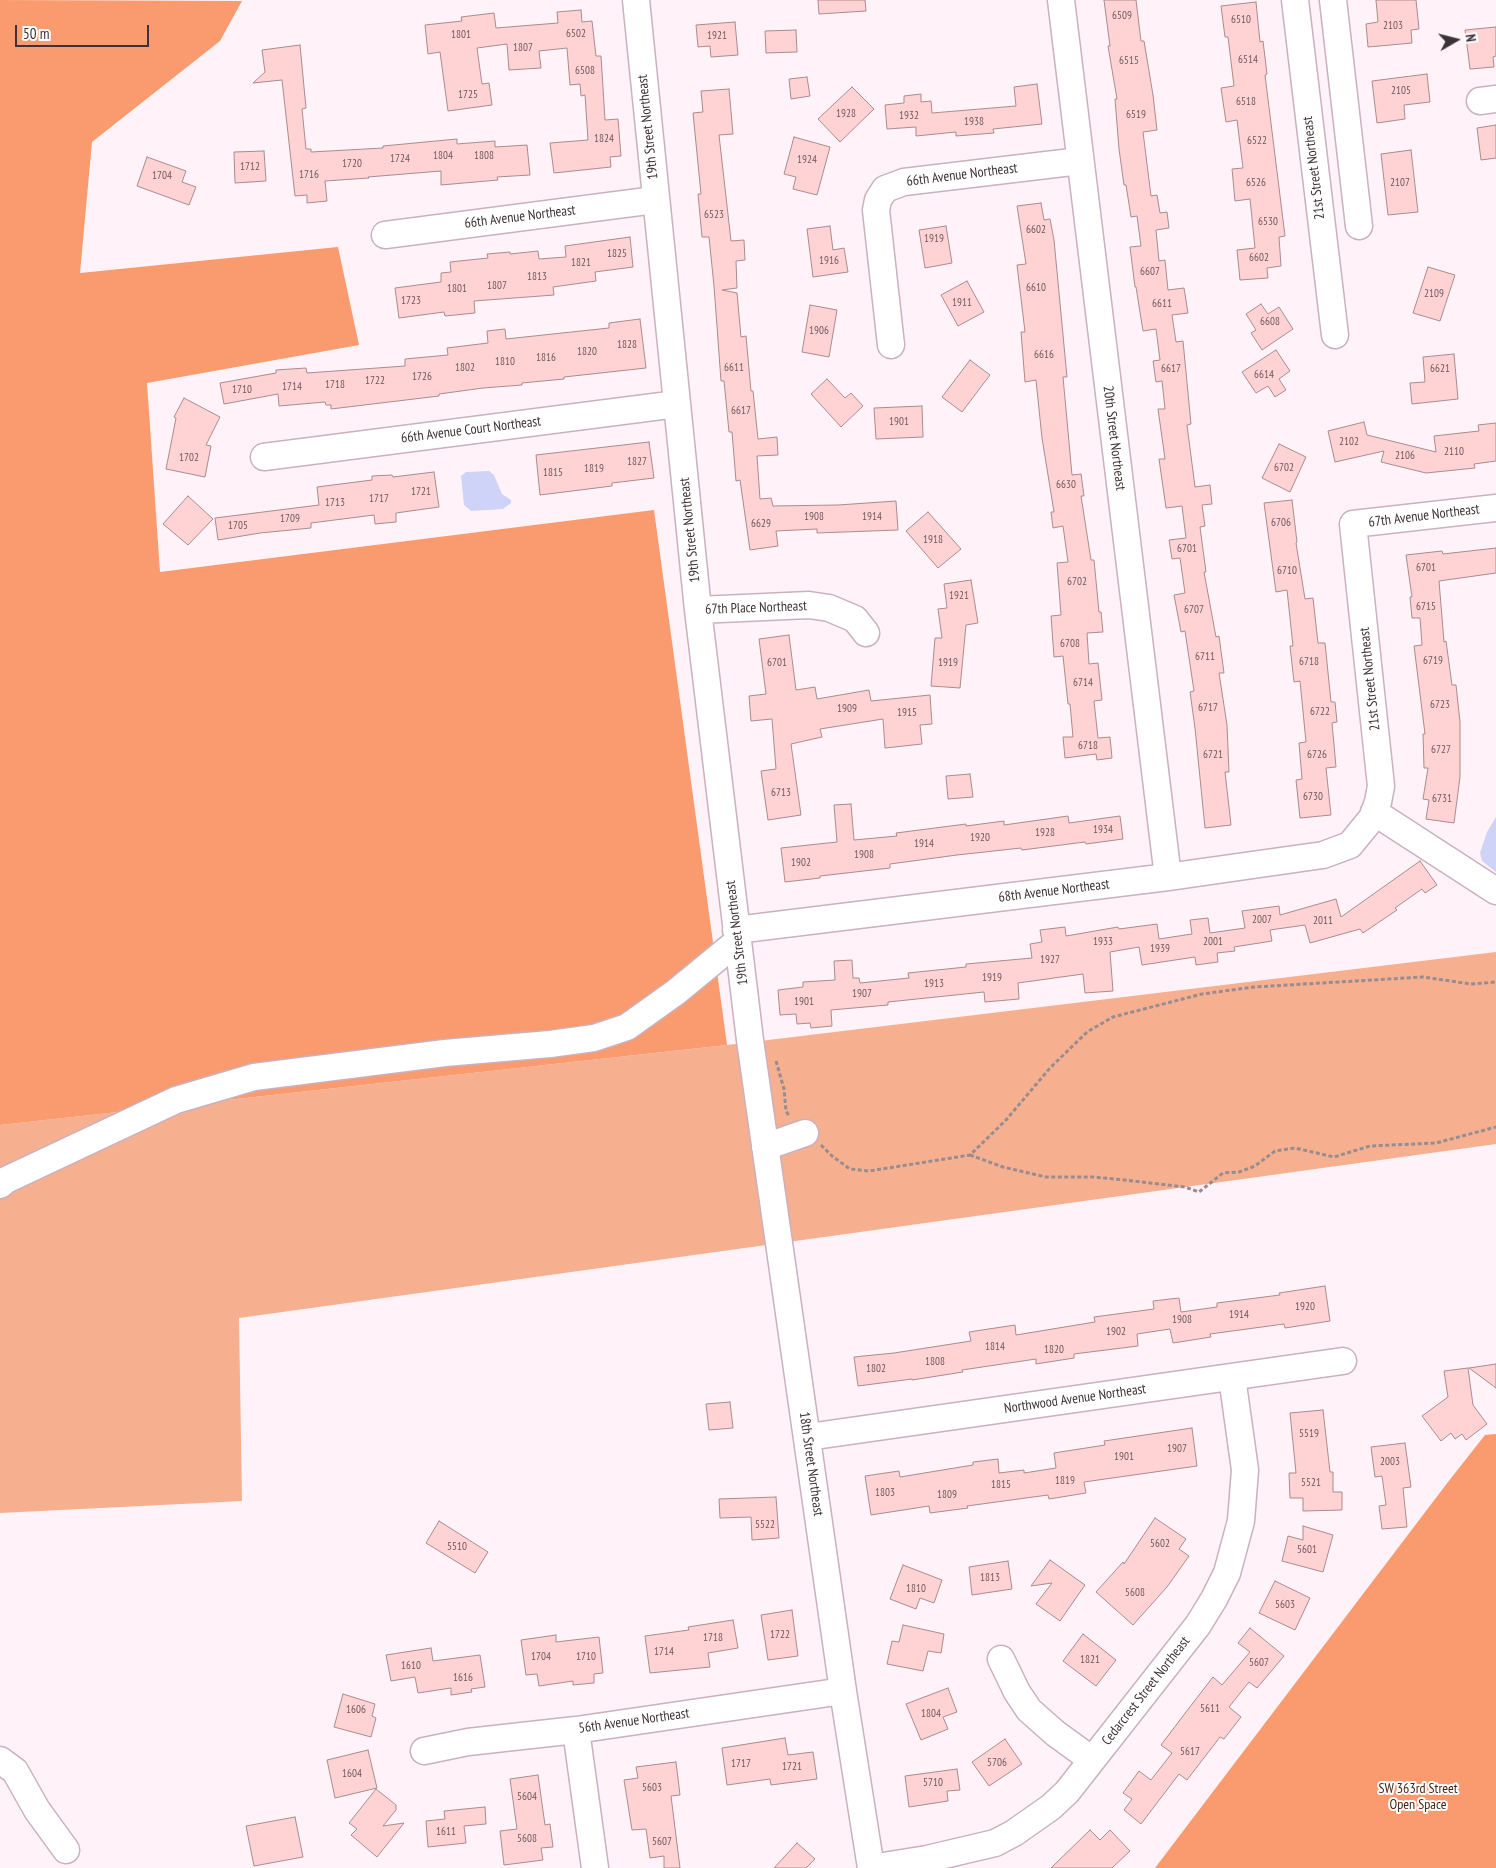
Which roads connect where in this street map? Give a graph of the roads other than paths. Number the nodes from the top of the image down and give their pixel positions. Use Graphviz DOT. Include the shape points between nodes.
graph roads {
  1 [pos="636,0"];
  2 [pos="1061,0"];
  3 [pos="1295,0"];
  4 [pos="1333,0"];
  5 [pos="1080,161"];
  6 [pos="655,200"];
  7 [pos="1359,226"];
  8 [pos="385,234"];
  9 [pos="1335,335"];
  10 [pos="891,345"];
  11 [pos="677,404"];
  12 [pos="264,457"];
  13 [pos="1496,508"];
  14 [pos="1353,524"];
  15 [pos="698,610"];
  16 [pos="866,633"];
  17 [pos="1369,821"];
  18 [pos="1168,877"];
  19 [pos="1496,891"];
  20 [pos="737,935"];
  21 [pos="752,1060"];
  22 [pos="805,1133"];
  23 [pos="765,1147"];
  24 [pos="0,1185"];
  25 [pos="1342,1360"];
  26 [pos="1232,1377"];
  27 [pos="808,1437"];
  28 [pos="1001,1659"];
  29 [pos="844,1690"];
  30 [pos="576,1730"];
  31 [pos="424,1751"];
  32 [pos="0,1760"];
  33 [pos="1092,1760"];
  34 [pos="66,1850"];
  35 [pos="595,1868"];
  36 [pos="871,1868"];
  1 -- 6 [label="street, 19th Street Northeast"];
  2 -- 5 [label="street, 20th Street Northeast"];
  3 -- 9 [label="street, 21st Street Northeast"];
  4 -- 7 [label="street"];
  5 -- 10 [label="street, 66th Avenue Northeast" via="904,182 885,189 876,210"];
  5 -- 18 [label="street, 20th Street Northeast"];
  6 -- 8 [label="street, 66th Avenue Northeast"];
  6 -- 11 [label="street, 19th Street Northeast"];
  11 -- 12 [label="street, 66th Avenue Court Northeast"];
  11 -- 15 [label="street, 19th Street Northeast"];
  13 -- 14 [label="street, 67th Avenue Northeast"];
  14 -- 17 [label="street, 21st Street Northeast" via="1381,786"];
  15 -- 16 [label="street, 67th Place Northeast" via="810,605 829,608 855,619"];
  15 -- 20 [label="street, 19th Street Northeast"];
  17 -- 18 [label="street, 68th Avenue Northeast" via="1350,845 1323,855"];
  17 -- 19 [label="street"];
  18 -- 20 [label="street, 68th Avenue Northeast"];
  20 -- 21 [label="street, 19th Street Northeast"];
  20 -- 24 [label="street" via="676,992 626,1027 594,1038 254,1077 176,1100"];
  21 -- 23 [label="street, 18th Street Northeast"];
  22 -- 23 [label="street"];
  23 -- 27 [label="street, 18th Street Northeast"];
  25 -- 26 [label="street, Northwood Avenue Northeast"];
  26 -- 27 [label="street, Northwood Avenue Northeast"];
  26 -- 33 [label="street, Cedarcrest Street Northeast" via="1246,1470 1242,1521 1226,1573 1198,1625"];
  27 -- 29 [label="street, 18th Street Northeast"];
  28 -- 33 [label="street" via="1029,1710"];
  29 -- 30 [label="street, 56th Avenue Northeast"];
  29 -- 36 [label="street, 18th Street Northeast"];
  30 -- 31 [label="street, 56th Avenue Northeast" via="468,1742"];
  30 -- 35 [label="street"];
  32 -- 34 [label="street" via="15,1771 37,1810"];
  33 -- 36 [label="street, Cedarcrest Street Northeast" via="1068,1792 1051,1807 1001,1840"];
}
